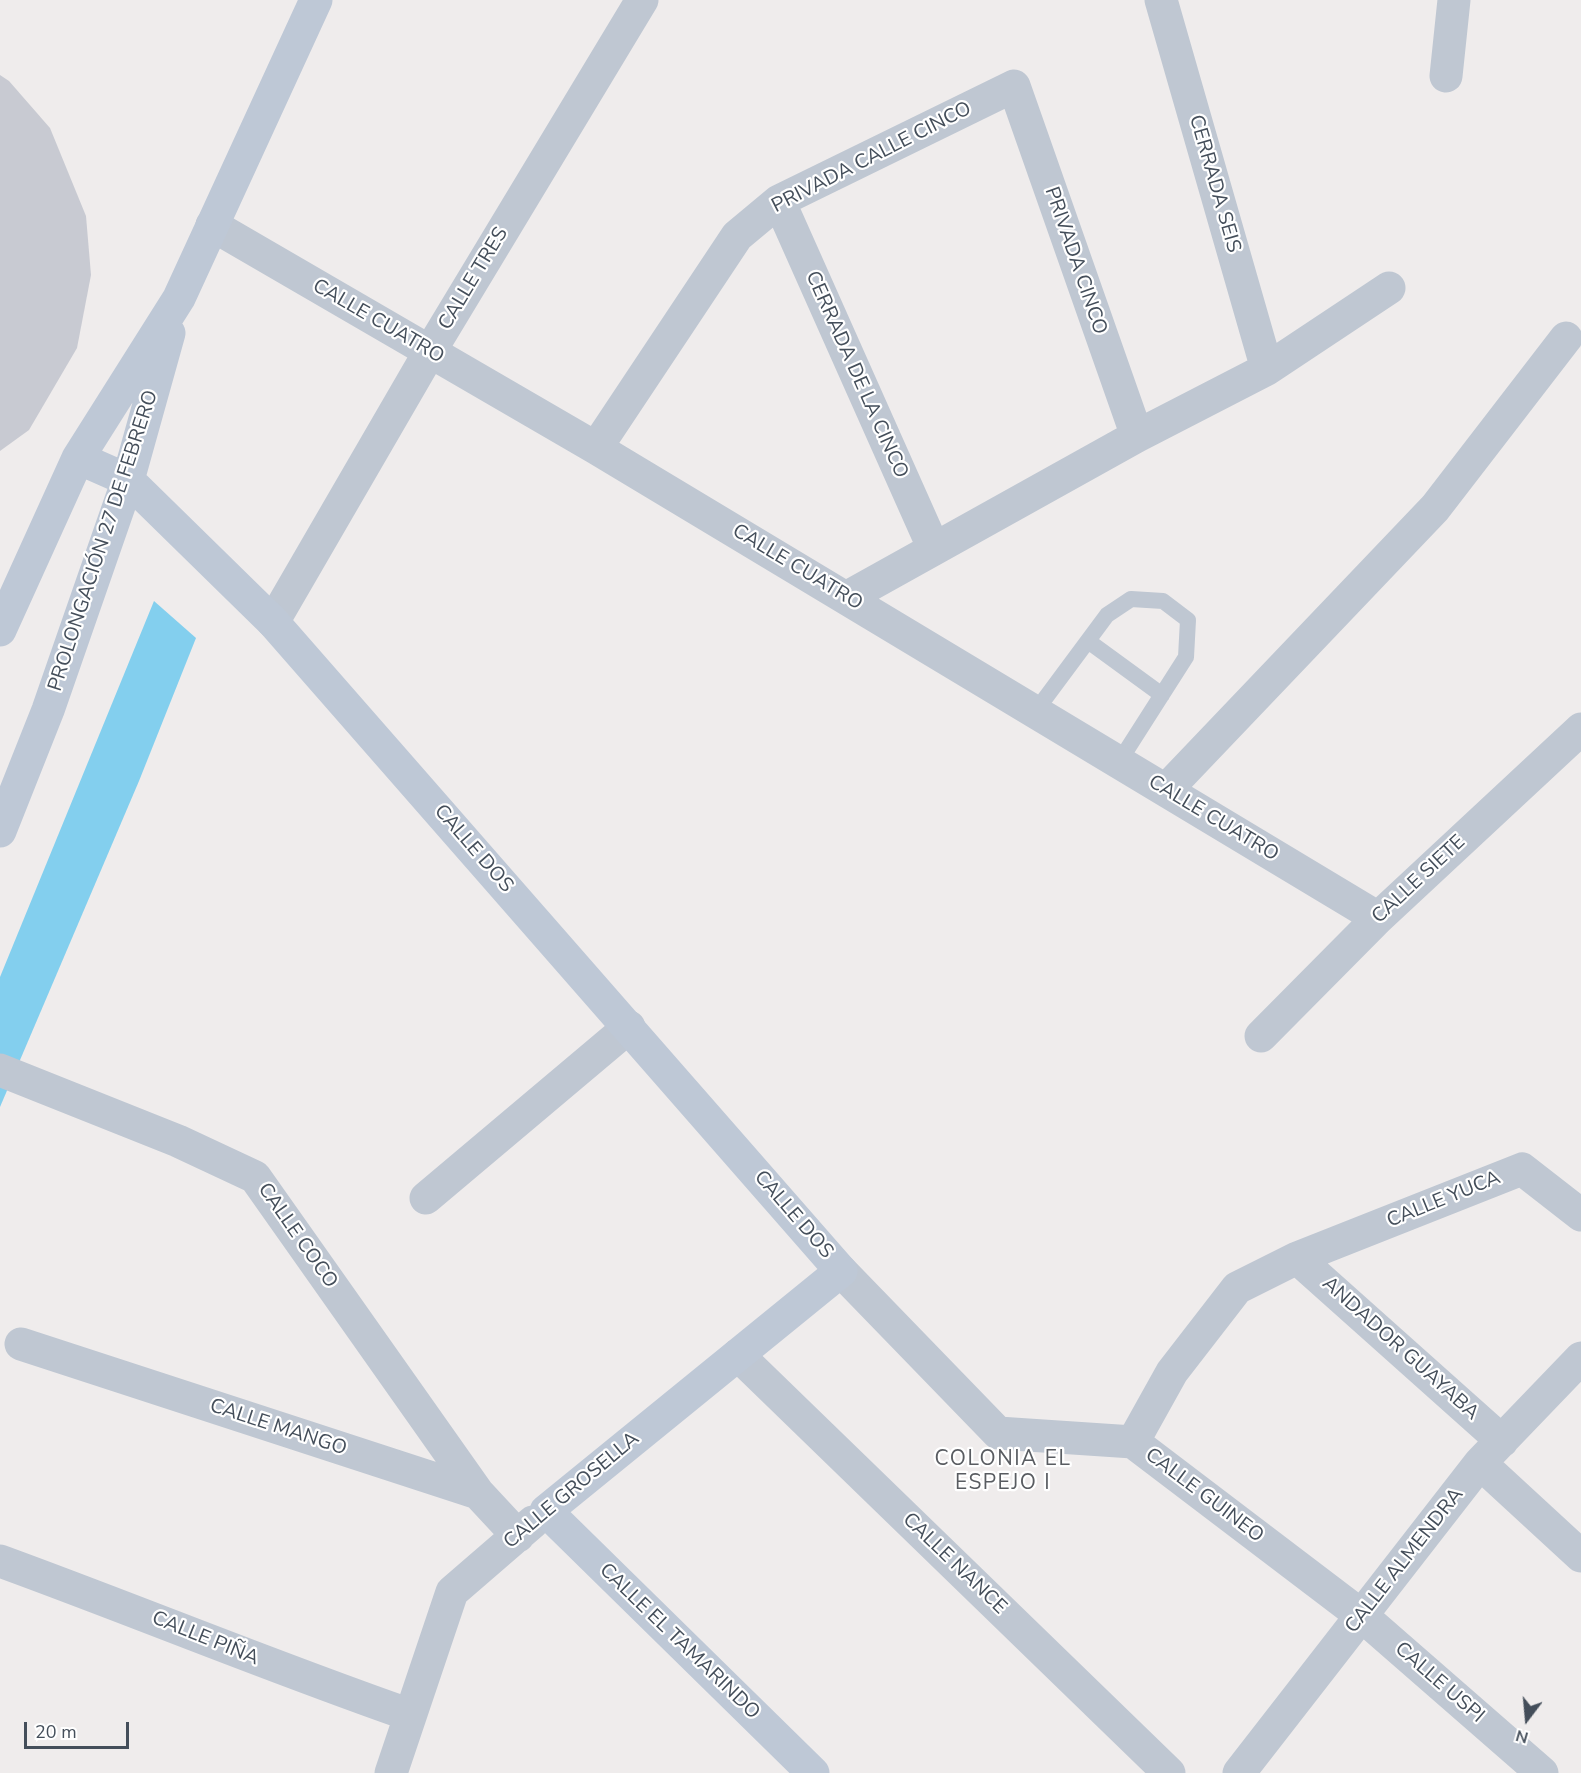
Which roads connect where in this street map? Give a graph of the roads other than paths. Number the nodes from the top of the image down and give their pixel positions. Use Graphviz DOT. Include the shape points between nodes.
graph roads {
  1 [pos="316,0"];
  2 [pos="642,0"];
  3 [pos="1161,0"];
  4 [pos="1454,0"];
  5 [pos="1446,76"];
  6 [pos="1014,86"];
  7 [pos="779,201"];
  8 [pos="212,225"];
  9 [pos="1389,288"];
  10 [pos="179,298"];
  11 [pos="1566,338"];
  12 [pos="429,353"];
  13 [pos="1267,369"];
  14 [pos="1137,436"];
  15 [pos="596,448"];
  16 [pos="78,458"];
  17 [pos="128,480"];
  18 [pos="934,549"];
  19 [pos="846,598"];
  20 [pos="273,622"];
  21 [pos="0,630"];
  22 [pos="1088,641"];
  23 [pos="1162,695"];
  24 [pos="1035,712"];
  25 [pos="1581,729"];
  26 [pos="1119,762"];
  27 [pos="1166,790"];
  28 [pos="0,831"];
  29 [pos="1378,918"];
  30 [pos="629,1027"];
  31 [pos="1261,1036"];
  32 [pos="0,1070"];
  33 [pos="426,1198"];
  34 [pos="1581,1215"];
  35 [pos="1297,1258"];
  36 [pos="842,1271"];
  37 [pos="21,1344"];
  38 [pos="738,1355"];
  39 [pos="1581,1358"];
  40 [pos="1133,1442"];
  41 [pos="1491,1452"];
  42 [pos="478,1493"];
  43 [pos="546,1511"];
  44 [pos="518,1536"];
  45 [pos="1581,1556"];
  46 [pos="0,1561"];
  47 [pos="1362,1616"];
  48 [pos="410,1715"];
  49 [pos="401,1770"];
  50 [pos="813,1773"];
  51 [pos="1169,1773"];
  52 [pos="1239,1773"];
  53 [pos="1542,1773"];
  1 -- 8 [label="street"];
  2 -- 12 [label="street, CALLE TRES"];
  3 -- 13 [label="street, CERRADA SEIS"];
  4 -- 5 [label="street"];
  6 -- 7 [label="street, PRIVADA CALLE CINCO"];
  6 -- 14 [label="street, PRIVADA CINCO"];
  7 -- 15 [label="street, PRIVADA CALLE CINCO" via="737,236"];
  7 -- 18 [label="street, CERRADA DE LA CINCO"];
  8 -- 10 [label="street"];
  8 -- 12 [label="street, CALLE CUATRO"];
  9 -- 13 [label="street"];
  10 -- 16 [label="street, PROLONGACIÓN 27 DE FEBRERO"];
  10 -- 17 [label="street, PROLONGACIÓN 27 DE FEBRERO"];
  11 -- 27 [label="street" via="1435,508"];
  12 -- 15 [label="street, CALLE CUATRO"];
  12 -- 20 [label="street, CALLE TRES"];
  13 -- 14 [label="street"];
  14 -- 18 [label="street"];
  15 -- 19 [label="street, CALLE CUATRO"];
  16 -- 17 [label="street, CALLE DOS"];
  16 -- 21 [label="street, PROLONGACIÓN 27 DE FEBRERO"];
  17 -- 20 [label="street, CALLE DOS"];
  17 -- 28 [label="street, PROLONGACIÓN 27 DE FEBRERO" via="48,710"];
  18 -- 19 [label="street"];
  19 -- 24 [label="street, CALLE CUATRO"];
  20 -- 30 [label="street, CALLE DOS"];
  22 -- 23 [label="lane"];
  22 -- 23 [label="lane" via="1107,615 1131,599 1162,600 1188,621 1186,657"];
  22 -- 24 [label="lane"];
  23 -- 26 [label="lane"];
  24 -- 26 [label="street, CALLE CUATRO"];
  25 -- 29 [label="street, CALLE SIETE"];
  26 -- 27 [label="street, CALLE CUATRO"];
  27 -- 29 [label="street, CALLE CUATRO"];
  29 -- 31 [label="street, CALLE SIETE"];
  30 -- 33 [label="street"];
  30 -- 36 [label="street, CALLE DOS"];
  32 -- 42 [label="street, CALLE COCO" via="178,1141 255,1177"];
  34 -- 35 [label="street, CALLE YUCA" via="1522,1169"];
  35 -- 40 [label="street" via="1237,1288 1172,1372"];
  35 -- 41 [label="street, ANDADOR GUAYABA"];
  36 -- 38 [label="street, CALLE GROSELLA"];
  36 -- 40 [label="street, CALLE GUINEO" via="998,1432"];
  37 -- 42 [label="street, CALLE MANGO"];
  38 -- 43 [label="street, CALLE GROSELLA"];
  38 -- 51 [label="street, CALLE NANCE"];
  39 -- 41 [label="street, CALLE ALMENDRA"];
  40 -- 47 [label="street, CALLE GUINEO"];
  41 -- 45 [label="street, ANDADOR GUAYABA"];
  41 -- 47 [label="street, CALLE ALMENDRA"];
  42 -- 44 [label="street, CALLE MANGO"];
  43 -- 44 [label="street, CALLE GROSELLA"];
  43 -- 50 [label="street, CALLE EL TAMARINDO"];
  44 -- 48 [label="street, CALLE GROSELLA" via="452,1592"];
  46 -- 48 [label="street, CALLE PIÑA" via="310,1681"];
  47 -- 52 [label="street, CALLE ALMENDRA"];
  47 -- 53 [label="street, CALLE USPI"];
  48 -- 49 [label="street, CALLE GROSELLA"];
}
